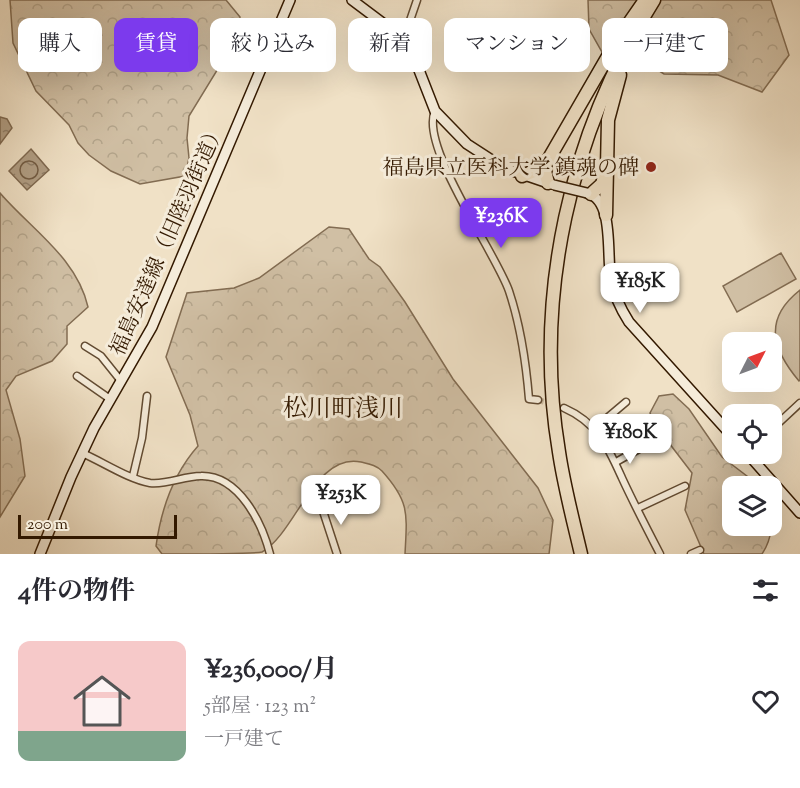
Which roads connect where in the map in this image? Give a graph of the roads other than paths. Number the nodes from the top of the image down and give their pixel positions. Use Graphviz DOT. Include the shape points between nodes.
graph roads {
  1 [pos="290,0"];
  2 [pos="352,0"];
  3 [pos="417,0"];
  4 [pos="648,3"];
  5 [pos="283,18"];
  6 [pos="377,18"];
  7 [pos="411,18"];
  8 [pos="260,72"];
  9 [pos="419,72"];
  10 [pos="435,111"];
  11 [pos="606,151"];
  12 [pos="544,167"];
  13 [pos="522,176"];
  14 [pos="551,184"];
  15 [pos="589,193"];
  16 [pos="606,215"];
  17 [pos="85,346"];
  18 [pos="77,376"];
  19 [pos="121,381"];
  20 [pos="147,396"];
  21 [pos="110,399"];
  22 [pos="538,400"];
  23 [pos="626,402"];
  24 [pos="800,403"];
  25 [pos="564,408"];
  26 [pos="782,420"];
  27 [pos="722,425"];
  28 [pos="594,429"];
  29 [pos="639,449"];
  30 [pos="82,453"];
  31 [pos="616,462"];
  32 [pos="757,464"];
  33 [pos="133,476"];
  34 [pos="685,486"];
  35 [pos="322,508"];
  36 [pos="639,508"];
  37 [pos="800,513"];
  38 [pos="700,550"];
  39 [pos="40,554"];
  40 [pos="270,554"];
  41 [pos="337,554"];
  42 [pos="574,554"];
  43 [pos="580,554"];
  44 [pos="660,554"];
  45 [pos="691,554"];
  1 -- 5 [label="street, 福島安達線（旧陸羽街道）"];
  2 -- 6 [label="street"];
  3 -- 7 [label="street"];
  4 -- 11 [label="highway" via="613,94"];
  4 -- 12 [label="highway" via="618,39"];
  4 -- 42 [label="highway" via="615,50 590,110 563,196 548,274 544,343 547,412"];
  4 -- 43 [label="highway" via="594,119 570,194 555,279 553,404"];
  8 -- 19 [label="street, 福島安達線（旧陸羽街道）" via="152,327"];
  9 -- 10 [label="street"];
  10 -- 13 [label="street" via="488,160"];
  10 -- 22 [label="street" via="433,132 461,202 508,290 525,348 529,399"];
  11 -- 15 [label="highway" via="605,178"];
  11 -- 16 [label="highway"];
  12 -- 13 [label="highway"];
  12 -- 14 [label="highway"];
  13 -- 14 [label="street"];
  14 -- 15 [label="street, bridge"];
  15 -- 16 [label="street" via="600,201"];
  16 -- 27 [label="street" via="610,278 617,303 629,322"];
  17 -- 19 [label="street" via="101,356"];
  18 -- 21 [label="street"];
  19 -- 21 [label="street, 福島安達線（旧陸羽街道）"];
  20 -- 33 [label="street"];
  21 -- 30 [label="street, 福島安達線（旧陸羽街道）"];
  23 -- 28 [label="street"];
  24 -- 26 [label="street"];
  25 -- 28 [label="street"];
  28 -- 31 [label="street"];
  29 -- 31 [label="street"];
  30 -- 33 [label="street"];
  30 -- 39 [label="street, 福島安達線（旧陸羽街道）"];
  31 -- 36 [label="street"];
  32 -- 37 [label="street"];
  33 -- 40 [label="street" via="150,483 202,476 218,478 231,487 256,517"];
  34 -- 36 [label="street"];
  35 -- 41 [label="street"];
  36 -- 44 [label="street"];
  38 -- 45 [label="street"];
}
